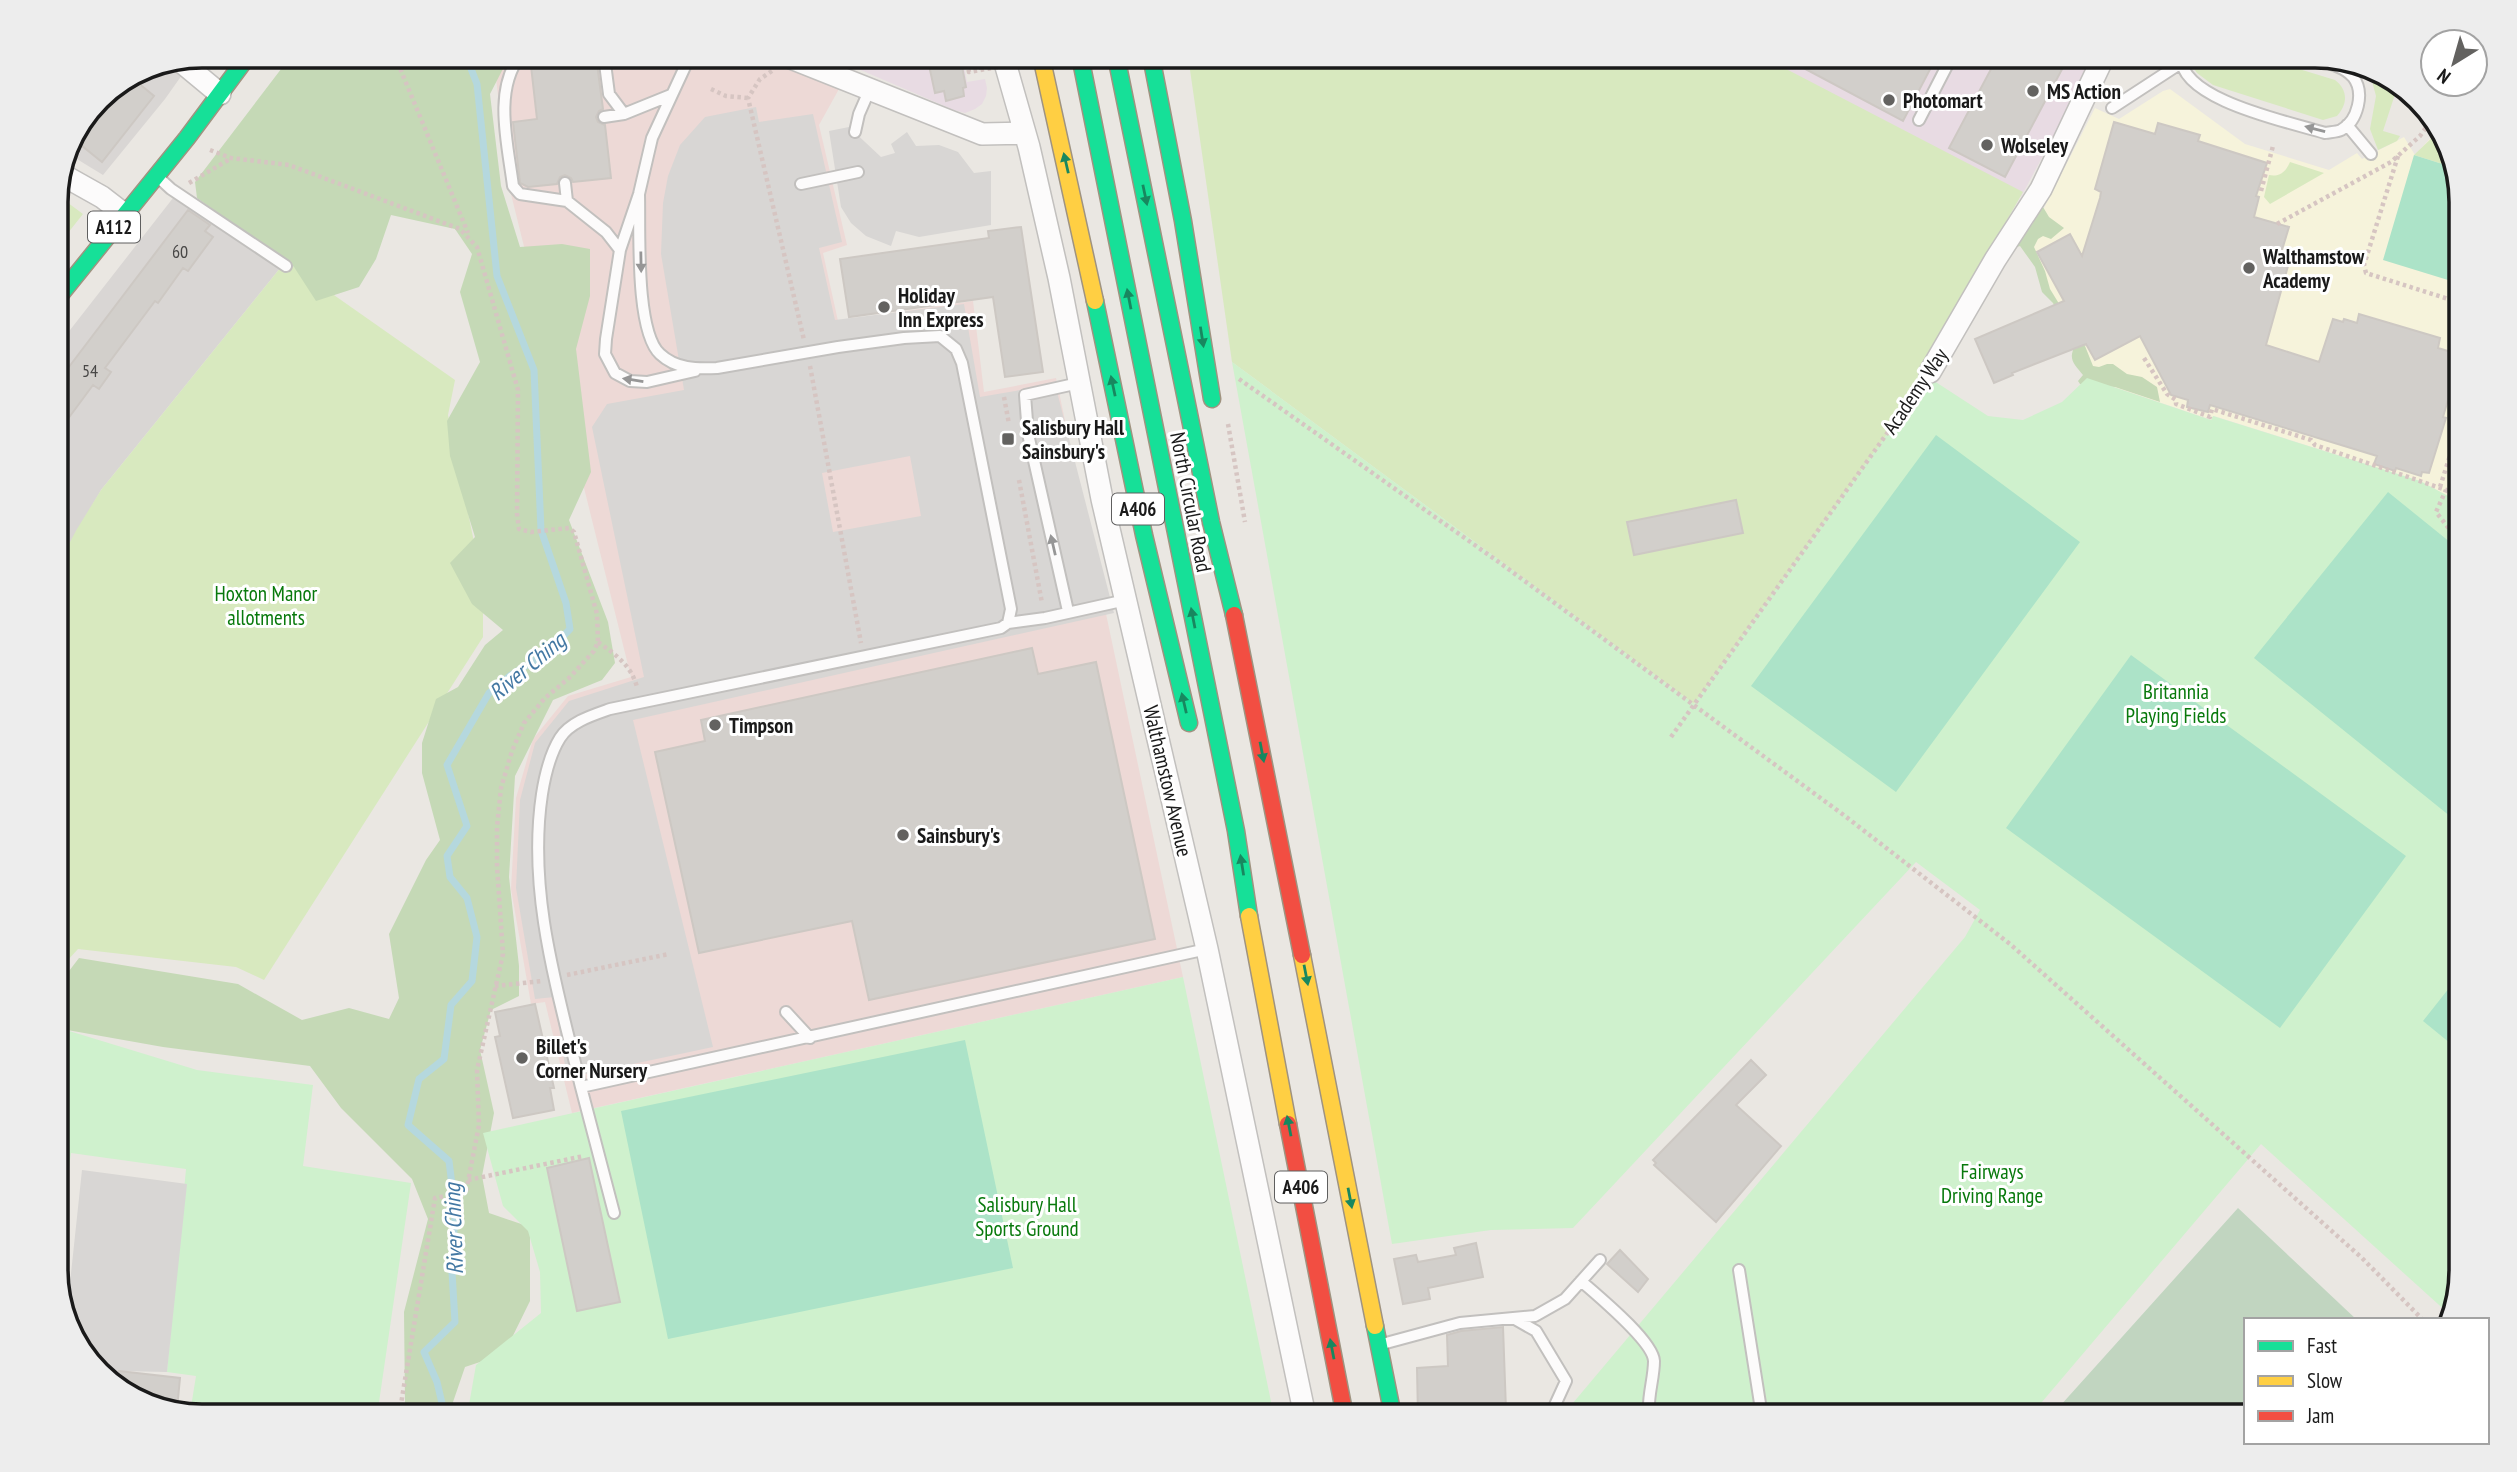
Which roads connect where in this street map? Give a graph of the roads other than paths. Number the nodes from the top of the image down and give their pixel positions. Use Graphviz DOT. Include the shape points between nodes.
graph roads {
  1 [pos="239,68"];
  2 [pos="511,68"];
  3 [pos="606,68"];
  4 [pos="684,68"];
  5 [pos="814,68"];
  6 [pos="1006,68"];
  7 [pos="1044,68"];
  8 [pos="1082,68"];
  9 [pos="1118,68"];
  10 [pos="1154,68"];
  11 [pos="1946,68"];
  12 [pos="2098,68"];
  13 [pos="2170,68"];
  14 [pos="2183,68"];
  15 [pos="189,69"];
  16 [pos="2347,72"];
  17 [pos="869,91"];
  18 [pos="220,94"];
  19 [pos="671,95"];
  20 [pos="2112,108"];
  21 [pos="624,114"];
  22 [pos="604,117"];
  23 [pos="1919,120"];
  24 [pos="2347,125"];
  25 [pos="855,132"];
  26 [pos="1027,140"];
  27 [pos="2371,154"];
  28 [pos="858,172"];
  29 [pos="156,176"];
  30 [pos="70,179"];
  31 [pos="565,183"];
  32 [pos="801,184"];
  33 [pos="639,194"];
  34 [pos="567,201"];
  35 [pos="124,214"];
  36 [pos="620,250"];
  37 [pos="286,266"];
  38 [pos="69,284"];
  39 [pos="700,369"];
  40 [pos="1930,372"];
  41 [pos="1079,383"];
  42 [pos="1215,419"];
  43 [pos="1230,536"];
  44 [pos="1229,589"];
  45 [pos="1126,600"];
  46 [pos="1068,611"];
  47 [pos="1008,623"];
  48 [pos="1191,734"];
  49 [pos="1226,881"];
  50 [pos="1207,949"];
  51 [pos="1256,957"];
  52 [pos="786,1012"];
  53 [pos="810,1038"];
  54 [pos="582,1087"];
  55 [pos="614,1213"];
  56 [pos="1600,1260"];
  57 [pos="1739,1270"];
  58 [pos="1581,1281"];
  59 [pos="1513,1318"];
  60 [pos="1379,1345"];
  61 [pos="1302,1404"];
  62 [pos="1343,1404"];
  63 [pos="1391,1404"];
  64 [pos="1558,1404"];
  65 [pos="1649,1404"];
  66 [pos="1760,1404"];
  1 -- 18 [label="main road, A112"];
  2 -- 34 [label="lane" via="504,110 513,186 520,194"];
  3 -- 21 [label="lane" via="609,94"];
  4 -- 19 [label="lane"];
  5 -- 17 [label="street"];
  6 -- 26 [label="street, Walthamstow Avenue"];
  48 -- 7 [label="main road, A406, one-way"];
  51 -- 8 [label="main road, North Circular Road / A406, one-way" via="1234,818"];
  9 -- 44 [label="main road, North Circular Road / A406, one-way"];
  10 -- 42 [label="main road, one-way"];
  11 -- 23 [label="lane"];
  12 -- 40 [label="street, Academy Way" via="2041,189"];
  13 -- 20 [label="lane"];
  24 -- 14 [label="lane, one-way" via="2325,133 2213,97 2195,86"];
  15 -- 18 [label="street"];
  16 -- 24 [label="lane" via="2359,90 2353,120"];
  17 -- 25 [label="lane"];
  17 -- 26 [label="street" via="982,134"];
  18 -- 29 [label="main road, A112"];
  19 -- 21 [label="lane"];
  19 -- 33 [label="lane" via="652,138"];
  21 -- 22 [label="lane"];
  24 -- 27 [label="lane"];
  26 -- 41 [label="street, Walthamstow Avenue"];
  28 -- 32 [label="lane"];
  29 -- 35 [label="main road, A112"];
  29 -- 37 [label="lane"];
  30 -- 35 [label="street"];
  31 -- 34 [label="lane"];
  33 -- 36 [label="lane"];
  33 -- 39 [label="lane, one-way" via="642,296 652,342 676,365"];
  34 -- 36 [label="lane" via="606,232"];
  35 -- 38 [label="main road, A112"];
  39 -- 36 [label="lane, one-way" via="641,382 620,377 611,368 605,354 606,339"];
  39 -- 47 [label="lane" via="904,338 940,336 956,349 1011,609"];
  41 -- 45 [label="street, Walthamstow Avenue"];
  46 -- 41 [label="lane, one-way" via="1028,434 1026,394"];
  43 -- 44 [label="main road, A406"];
  44 -- 60 [label="main road, A406, one-way"];
  45 -- 46 [label="lane"];
  45 -- 50 [label="street, Walthamstow Avenue"];
  46 -- 47 [label="lane"];
  47 -- 54 [label="lane" via="610,709 583,719 561,736 550,762 539,818 539,887 546,939"];
  49 -- 51 [label="main road, A406"];
  50 -- 53 [label="lane"];
  50 -- 61 [label="street, Walthamstow Avenue"];
  62 -- 51 [label="main road, A406, one-way"];
  52 -- 53 [label="lane"];
  53 -- 54 [label="lane"];
  54 -- 55 [label="lane"];
  56 -- 58 [label="lane"];
  57 -- 66 [label="lane"];
  58 -- 59 [label="lane" via="1564,1299 1535,1316"];
  58 -- 65 [label="lane" via="1650,1348 1654,1361"];
  59 -- 60 [label="lane" via="1460,1322"];
  59 -- 64 [label="lane" via="1536,1331 1566,1381"];
  60 -- 63 [label="main road, A406"];
}
